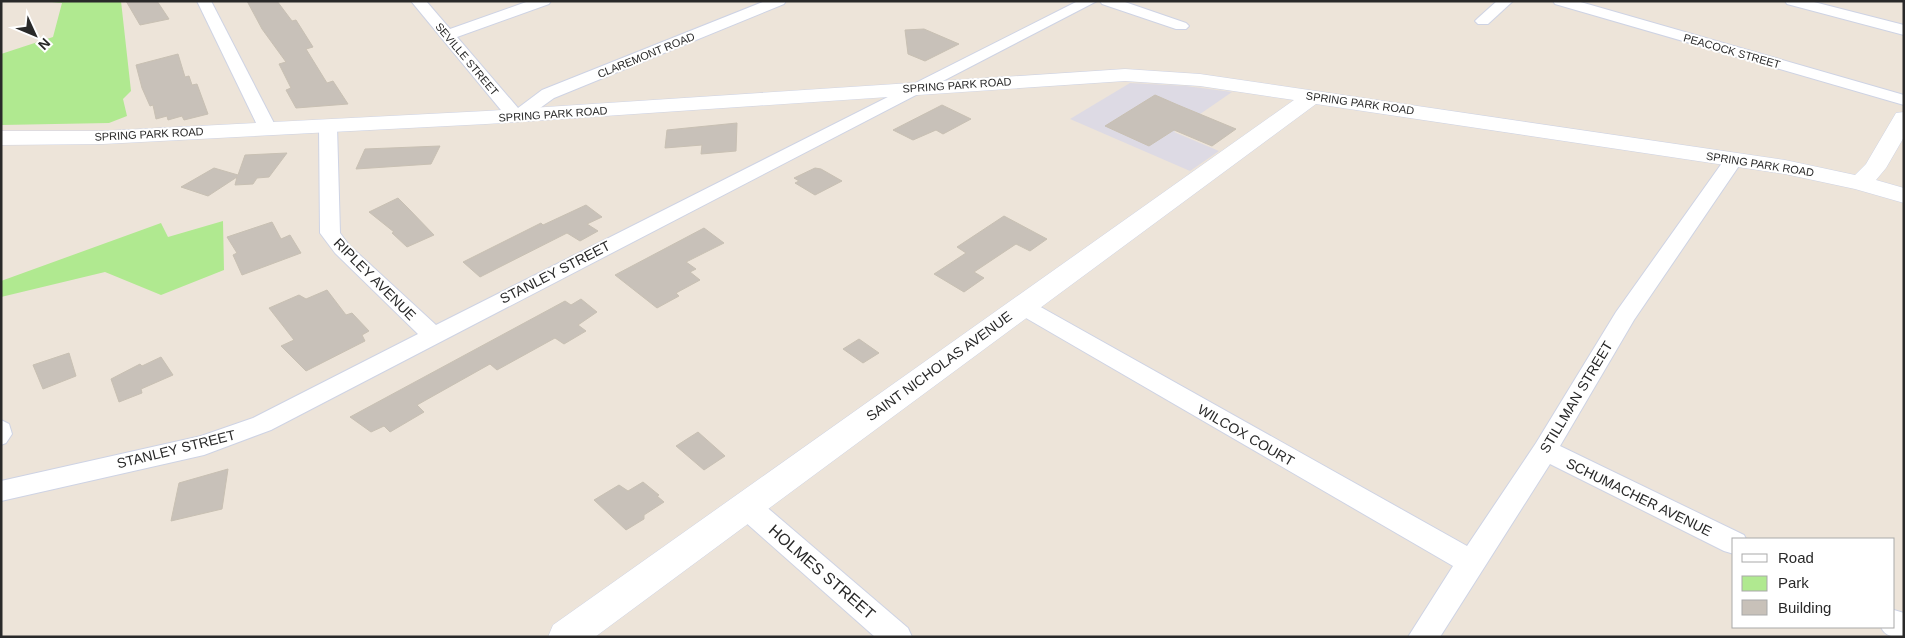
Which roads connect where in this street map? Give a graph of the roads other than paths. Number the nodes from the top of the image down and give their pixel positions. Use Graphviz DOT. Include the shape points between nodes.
graph roads {
  1 [pos="204,1"];
  2 [pos="418,1"];
  3 [pos="544,1"];
  4 [pos="779,1"];
  5 [pos="1090,1"];
  6 [pos="1107,1"];
  7 [pos="1506,1"];
  8 [pos="1560,1"];
  9 [pos="1792,1"];
  10 [pos="1483,21"];
  11 [pos="1181,26"];
  12 [pos="1904,30"];
  13 [pos="447,35"];
  14 [pos="919,88"];
  15 [pos="1312,96"];
  16 [pos="1904,100"];
  17 [pos="516,116"];
  18 [pos="1904,118"];
  19 [pos="328,126"];
  20 [pos="268,128"];
  21 [pos="1,138"];
  22 [pos="1734,160"];
  23 [pos="1860,183"];
  24 [pos="1904,196"];
  25 [pos="1022,306"];
  26 [pos="432,335"];
  27 [pos="1,425"];
  28 [pos="1,440"];
  29 [pos="1545,450"];
  30 [pos="1,491"];
  31 [pos="746,506"];
  32 [pos="1732,542"];
  33 [pos="1471,562"];
  34 [pos="566,637"];
  35 [pos="897,637"];
  36 [pos="1423,637"];
  1 -- 20 [label="street"];
  2 -- 13 [label="street, SEVILLE STREET"];
  3 -- 13 [label="street"];
  4 -- 17 [label="street, CLAREMONT ROAD" via="548,94"];
  5 -- 14 [label="street, STANLEY STREET"];
  6 -- 11 [label="street"];
  7 -- 10 [label="street"];
  8 -- 16 [label="street, PEACOCK STREET"];
  9 -- 12 [label="street"];
  13 -- 17 [label="street, SEVILLE STREET"];
  14 -- 15 [label="main road, SPRING PARK ROAD" via="1125,74 1190,78"];
  14 -- 17 [label="main road, SPRING PARK ROAD"];
  14 -- 26 [label="street, STANLEY STREET"];
  15 -- 22 [label="main road, SPRING PARK ROAD"];
  15 -- 25 [label="main road, SAINT NICHOLAS AVENUE"];
  17 -- 19 [label="main road, SPRING PARK ROAD"];
  18 -- 23 [label="main road" via="1875,168"];
  19 -- 20 [label="main road, SPRING PARK ROAD"];
  19 -- 26 [label="street, RIPLEY AVENUE" via="330,233 342,249"];
  20 -- 21 [label="main road, SPRING PARK ROAD"];
  22 -- 23 [label="main road, SPRING PARK ROAD"];
  22 -- 29 [label="street, STILLMAN STREET" via="1624,317"];
  23 -- 24 [label="main road, SPRING PARK ROAD"];
  25 -- 31 [label="main road, SAINT NICHOLAS AVENUE"];
  25 -- 33 [label="street, WILCOX COURT"];
  26 -- 30 [label="street, STANLEY STREET" via="235,435 204,445"];
  27 -- 28 [label="lane" via="5,427 6,434"];
  29 -- 32 [label="street, SCHUMACHER AVENUE"];
  29 -- 33 [label="street, STILLMAN STREET"];
  31 -- 34 [label="main road, SAINT NICHOLAS AVENUE"];
  31 -- 35 [label="street, HOLMES STREET"];
  33 -- 36 [label="street, STILLMAN STREET"];
}
